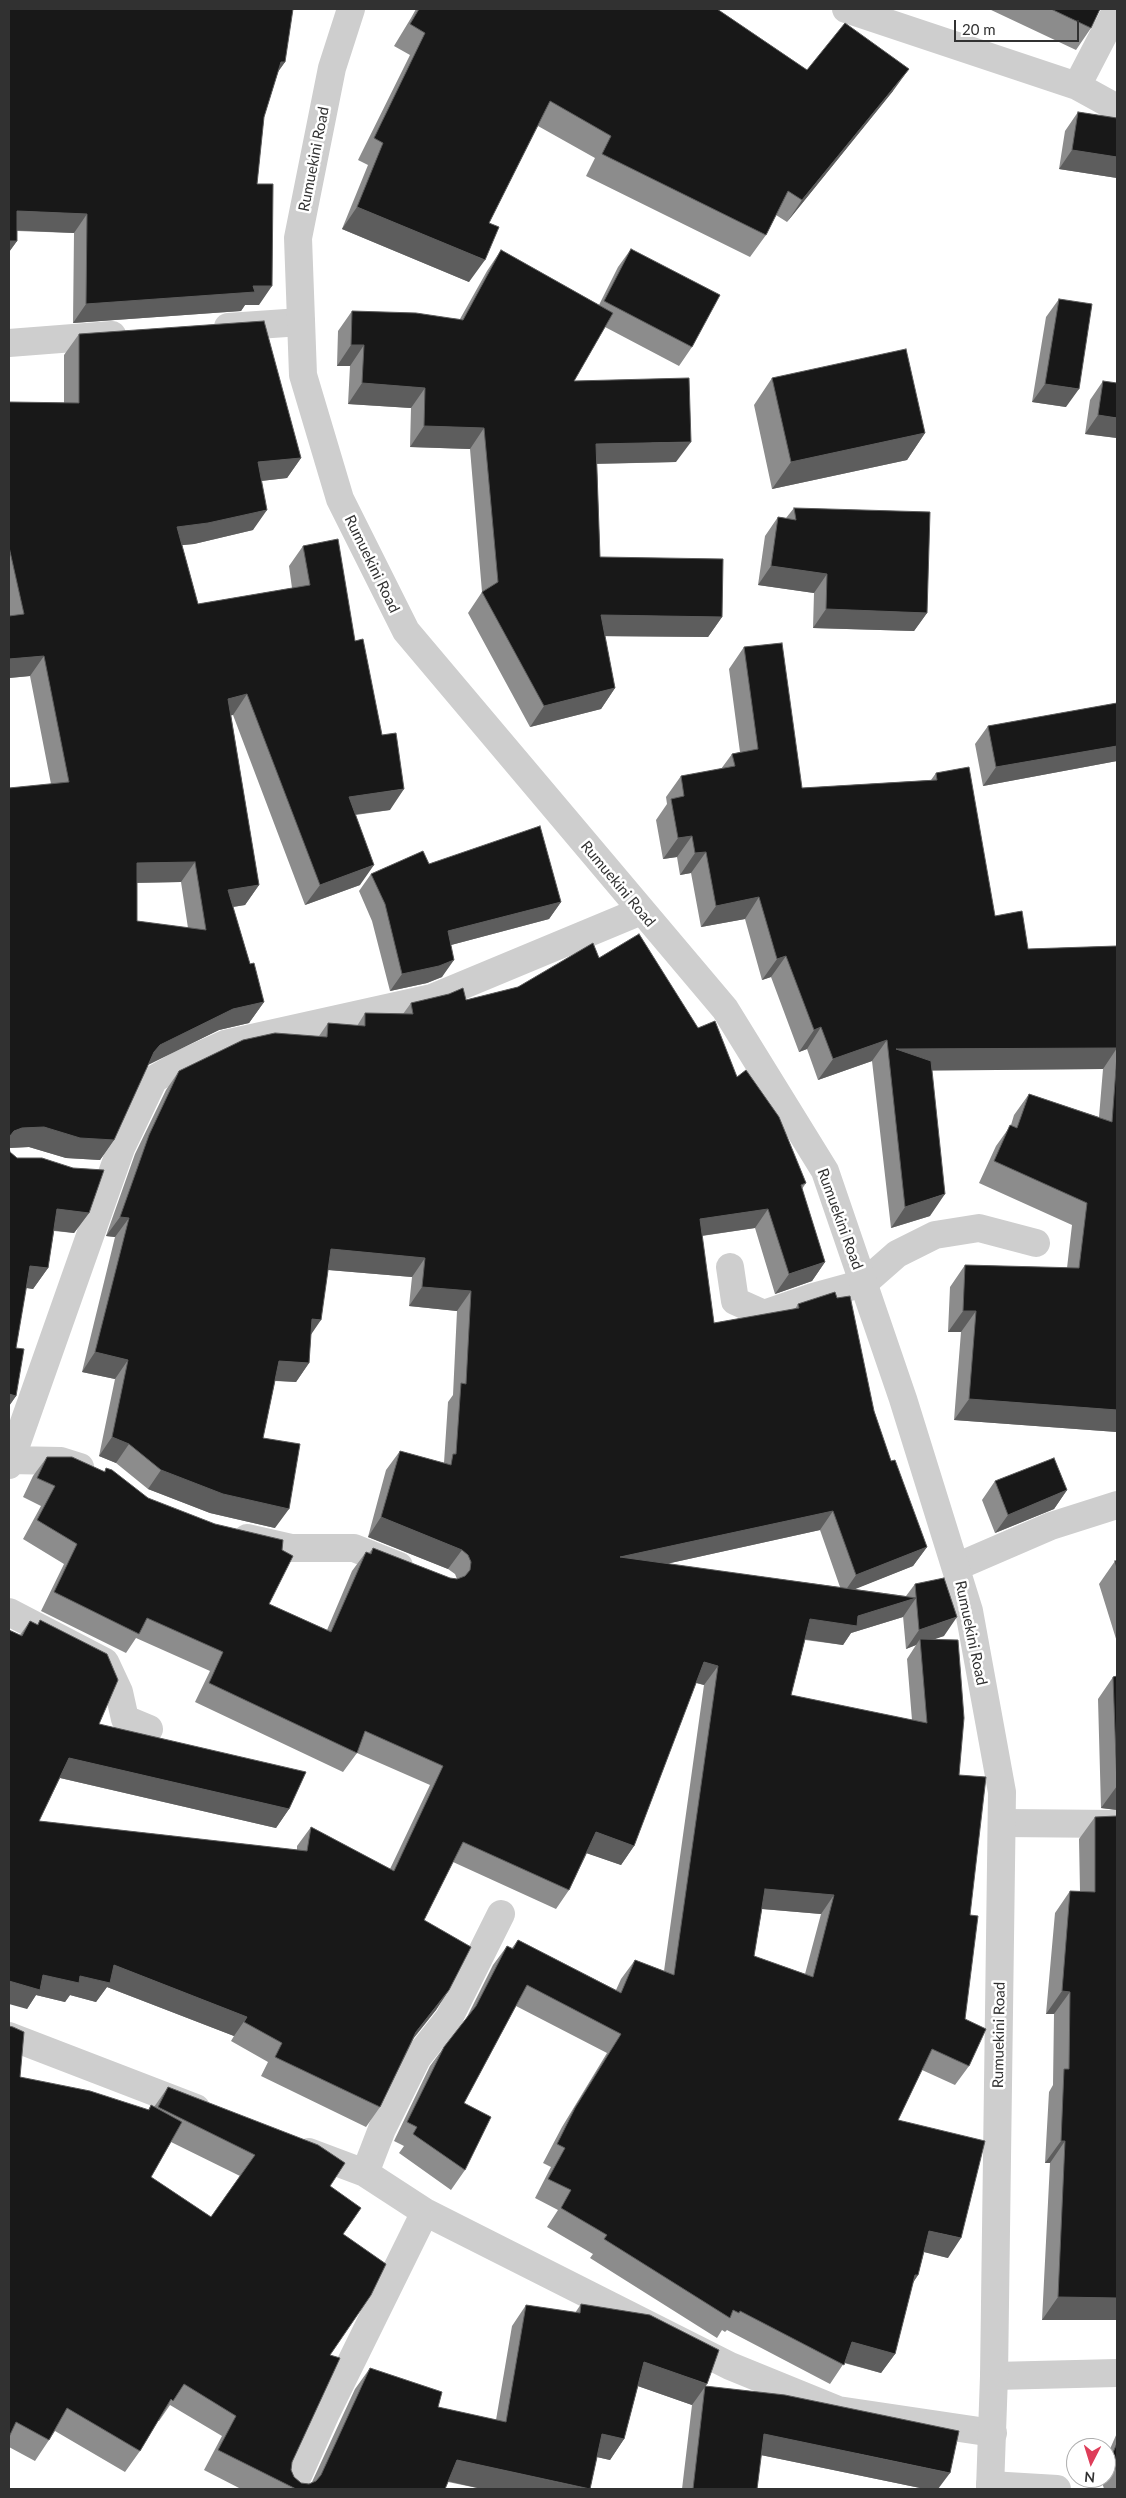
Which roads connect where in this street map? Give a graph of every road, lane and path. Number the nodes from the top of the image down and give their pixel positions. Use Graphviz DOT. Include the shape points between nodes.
graph roads {
  1 [pos="351,9"];
  2 [pos="846,9"];
  3 [pos="1116,9"];
  4 [pos="1077,86"];
  5 [pos="1117,108"];
  6 [pos="301,322"];
  7 [pos="204,329"];
  8 [pos="135,334"];
  9 [pos="9,343"];
  10 [pos="641,911"];
  11 [pos="83,1175"];
  12 [pos="112,1176"];
  13 [pos="1036,1243"];
  14 [pos="730,1267"];
  15 [pos="864,1283"];
  16 [pos="9,1462"];
  17 [pos="106,1476"];
  18 [pos="1117,1505"];
  19 [pos="224,1532"];
  20 [pos="956,1567"];
  21 [pos="425,1576"];
  22 [pos="9,1612"];
  23 [pos="149,1730"];
  24 [pos="1002,1823"];
  25 [pos="1117,1824"];
  26 [pos="501,1914"];
  27 [pos="9,2036"];
  28 [pos="219,2117"];
  29 [pos="283,2142"];
  30 [pos="365,2173"];
  31 [pos="425,2212"];
  32 [pos="1117,2373"];
  33 [pos="994,2376"];
  34 [pos="993,2433"];
  35 [pos="990,2487"];
  36 [pos="292,2489"];
  37 [pos="1057,2489"];
  1 -- 6 [label="street, Rumuekini Road" via="332,68 298,238"];
  2 -- 4 [label="street"];
  3 -- 4 [label="street"];
  4 -- 5 [label="street"];
  6 -- 7 [label="street"];
  6 -- 10 [label="street, Rumuekini Road" via="302,375 340,498 406,631"];
  8 -- 9 [label="street"];
  10 -- 12 [label="street" via="432,998 225,1044 181,1064 154,1080 121,1148"];
  10 -- 15 [label="street, Rumuekini Road" via="725,1009 825,1171"];
  11 -- 12 [label="street"];
  12 -- 16 [label="street"];
  13 -- 15 [label="street" via="979,1228 935,1235 897,1254"];
  14 -- 15 [label="street" via="735,1301 764,1314"];
  15 -- 20 [label="street, Rumuekini Road"];
  16 -- 17 [label="street" via="60,1461"];
  18 -- 20 [label="street" via="1051,1526"];
  19 -- 21 [label="street" via="291,1548 354,1548"];
  20 -- 24 [label="street, Rumuekini Road" via="970,1611 1002,1792"];
  22 -- 23 [label="street" via="105,1662 119,1692 125,1719"];
  24 -- 25 [label="street"];
  24 -- 33 [label="street, Rumuekini Road"];
  26 -- 30 [label="street" via="448,2018 417,2058 382,2129"];
  27 -- 28 [label="street"];
  29 -- 30 [label="street"];
  30 -- 31 [label="street"];
  31 -- 34 [label="street" via="730,2366 838,2410"];
  31 -- 36 [label="street"];
  32 -- 33 [label="street"];
  33 -- 34 [label="street, Rumuekini Road"];
  34 -- 35 [label="street, Rumuekini Road"];
  35 -- 37 [label="street"];
}
